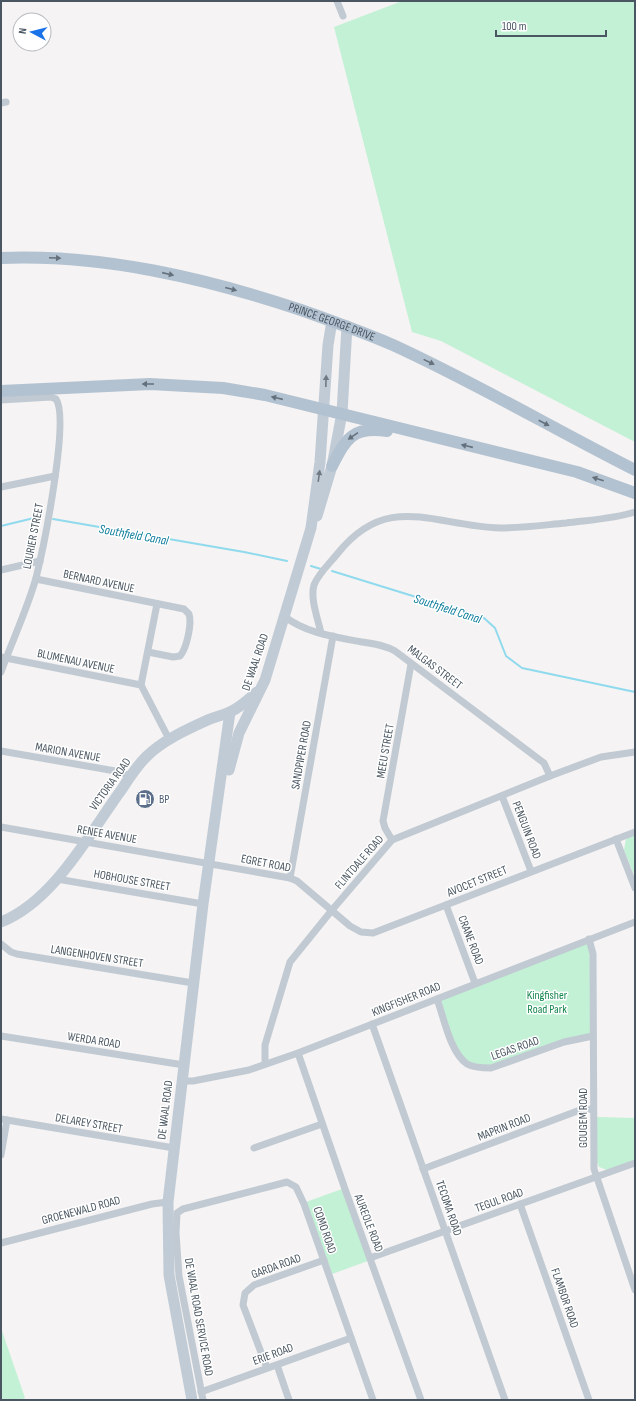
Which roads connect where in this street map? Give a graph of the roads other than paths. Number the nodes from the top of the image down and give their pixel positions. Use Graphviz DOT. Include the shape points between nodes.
graph roads {
  1 [pos="337,1"];
  2 [pos="343,16"];
  3 [pos="1,258"];
  4 [pos="332,321"];
  5 [pos="347,326"];
  6 [pos="1,391"];
  7 [pos="1,400"];
  8 [pos="325,409"];
  9 [pos="342,413"];
  10 [pos="404,430"];
  11 [pos="332,466"];
  12 [pos="635,470"];
  13 [pos="55,476"];
  14 [pos="1,487"];
  15 [pos="635,493"];
  16 [pos="635,512"];
  17 [pos="311,528"];
  18 [pos="40,562"];
  19 [pos="1,570"];
  20 [pos="36,579"];
  21 [pos="157,604"];
  22 [pos="284,616"];
  23 [pos="321,633"];
  24 [pos="333,636"];
  25 [pos="148,652"];
  26 [pos="4,657"];
  27 [pos="411,664"];
  28 [pos="1,672"];
  29 [pos="141,685"];
  30 [pos="262,687"];
  31 [pos="230,712"];
  32 [pos="241,728"];
  33 [pos="169,739"];
  34 [pos="1,751"];
  35 [pos="635,752"];
  36 [pos="550,776"];
  37 [pos="131,777"];
  38 [pos="502,796"];
  39 [pos="216,825"];
  40 [pos="1,827"];
  41 [pos="635,832"];
  42 [pos="616,839"];
  43 [pos="392,840"];
  44 [pos="84,841"];
  45 [pos="210,862"];
  46 [pos="531,871"];
  47 [pos="290,878"];
  48 [pos="58,879"];
  49 [pos="635,888"];
  50 [pos="203,904"];
  51 [pos="446,905"];
  52 [pos="332,910"];
  53 [pos="1,922"];
  54 [pos="635,922"];
  55 [pos="590,939"];
  56 [pos="1,944"];
  57 [pos="476,983"];
  58 [pos="193,984"];
  59 [pos="437,999"];
  60 [pos="372,1024"];
  61 [pos="1,1036"];
  62 [pos="593,1036"];
  63 [pos="298,1052"];
  64 [pos="265,1064"];
  65 [pos="184,1066"];
  66 [pos="182,1081"];
  67 [pos="594,1110"];
  68 [pos="4,1120"];
  69 [pos="322,1124"];
  70 [pos="174,1148"];
  71 [pos="254,1148"];
  72 [pos="1,1155"];
  73 [pos="635,1163"];
  74 [pos="423,1169"];
  75 [pos="595,1177"];
  76 [pos="168,1202"];
  77 [pos="520,1204"];
  78 [pos="177,1212"];
  79 [pos="445,1231"];
  80 [pos="1,1242"];
  81 [pos="370,1258"];
  82 [pos="324,1260"];
  83 [pos="635,1290"];
  84 [pos="351,1338"];
  85 [pos="277,1365"];
  86 [pos="267,1368"];
  87 [pos="201,1392"];
  88 [pos="192,1399"];
  89 [pos="203,1400"];
  90 [pos="289,1400"];
  91 [pos="373,1400"];
  92 [pos="421,1400"];
  93 [pos="505,1400"];
  94 [pos="589,1400"];
  1 -- 2 [label="street"];
  3 -- 4 [label="main road, PRINCE GEORGE DRIVE, one-way" via="63,259 142,268 260,297"];
  4 -- 5 [label="main road, PRINCE GEORGE DRIVE"];
  8 -- 4 [label="main road, DE WAAL ROAD, one-way" via="328,345"];
  5 -- 9 [label="main road, DE WAAL ROAD"];
  5 -- 12 [label="main road, PRINCE GEORGE DRIVE, one-way" via="439,367"];
  8 -- 6 [label="main road, one-way" via="265,395 188,385 90,385"];
  7 -- 13 [label="street, LOURIER STREET" via="46,397 56,399 60,409"];
  8 -- 9 [label="main road"];
  17 -- 8 [label="main road, DE WAAL ROAD, one-way"];
  9 -- 10 [label="main road"];
  9 -- 11 [label="main road, DE WAAL ROAD"];
  10 -- 11 [label="main road, one-way" via="374,429 354,434 344,443"];
  15 -- 10 [label="main road, one-way" via="577,472"];
  11 -- 17 [label="main road, DE WAAL ROAD" via="322,504"];
  13 -- 14 [label="street"];
  13 -- 18 [label="street, LOURIER STREET"];
  16 -- 23 [label="street" via="607,518 508,528 472,526 414,516 400,516 376,522 351,538 314,584 314,599"];
  17 -- 22 [label="main road, DE WAAL ROAD"];
  18 -- 19 [label="street"];
  18 -- 20 [label="street, LOURIER STREET"];
  20 -- 21 [label="street, BERNARD AVENUE"];
  20 -- 26 [label="street, LOURIER STREET"];
  21 -- 25 [label="street"];
  21 -- 25 [label="street, BERNARD AVENUE" via="184,610 189,614 190,621 184,650 180,656"];
  22 -- 23 [label="street, MALGAS STREET" via="295,624"];
  22 -- 30 [label="main road, DE WAAL ROAD"];
  23 -- 24 [label="street, MALGAS STREET"];
  24 -- 27 [label="street, MALGAS STREET" via="388,647"];
  24 -- 47 [label="street, SANDPIPER ROAD"];
  25 -- 29 [label="street"];
  26 -- 28 [label="street, LOURIER STREET"];
  26 -- 29 [label="street, BLUMENAU AVENUE"];
  27 -- 36 [label="street, MALGAS STREET" via="544,763"];
  27 -- 43 [label="street, MEEU STREET" via="383,821"];
  29 -- 33 [label="street"];
  30 -- 31 [label="main road, VICTORIA ROAD"];
  30 -- 32 [label="main road, DE WAAL ROAD"];
  31 -- 32 [label="main road"];
  31 -- 33 [label="main road, VICTORIA ROAD"];
  31 -- 39 [label="main road, DE WAAL ROAD"];
  32 -- 39 [label="main road, DE WAAL ROAD"];
  33 -- 37 [label="main road, VICTORIA ROAD" via="149,754"];
  34 -- 37 [label="street, MARION AVENUE" via="121,772"];
  35 -- 36 [label="street, FLINTDALE ROAD" via="601,757"];
  36 -- 38 [label="street, FLINTDALE ROAD"];
  37 -- 44 [label="main road, VICTORIA ROAD"];
  38 -- 43 [label="street, FLINTDALE ROAD"];
  38 -- 46 [label="street, PENGUIN ROAD"];
  39 -- 45 [label="main road, DE WAAL ROAD"];
  40 -- 44 [label="street, RENEE AVENUE"];
  41 -- 42 [label="street, AVOCET STREET"];
  42 -- 46 [label="street, AVOCET STREET"];
  42 -- 49 [label="street"];
  43 -- 52 [label="street, FLINTDALE ROAD"];
  44 -- 45 [label="street, RENEE AVENUE"];
  44 -- 48 [label="main road, VICTORIA ROAD"];
  45 -- 47 [label="street, EGRET ROAD"];
  45 -- 50 [label="main road, DE WAAL ROAD"];
  46 -- 51 [label="street, AVOCET STREET"];
  47 -- 52 [label="street, EGRET ROAD"];
  48 -- 50 [label="street, HOBHOUSE STREET"];
  48 -- 53 [label="main road, VICTORIA ROAD" via="25,910"];
  50 -- 58 [label="main road, DE WAAL ROAD"];
  51 -- 52 [label="street, AVOCET STREET" via="373,932 361,932"];
  51 -- 57 [label="street, CRANE ROAD"];
  52 -- 64 [label="street, FLINTDALE ROAD" via="290,962 265,1045"];
  54 -- 55 [label="street, KINGFISHER ROAD"];
  55 -- 57 [label="street, KINGFISHER ROAD"];
  55 -- 62 [label="street, GOUGEM ROAD" via="593,954"];
  56 -- 58 [label="street, LANGENHOVEN STREET" via="17,954"];
  57 -- 59 [label="street, KINGFISHER ROAD"];
  58 -- 65 [label="main road, DE WAAL ROAD"];
  59 -- 60 [label="street, KINGFISHER ROAD"];
  59 -- 62 [label="street, LEGAS ROAD" via="454,1050 468,1065 479,1068 491,1068 564,1042"];
  60 -- 63 [label="street, KINGFISHER ROAD"];
  60 -- 74 [label="street, TECOMA ROAD"];
  61 -- 65 [label="street, WERDA ROAD"];
  62 -- 67 [label="street, GOUGEM ROAD"];
  63 -- 64 [label="street, KINGFISHER ROAD"];
  63 -- 69 [label="street, AUREOLE ROAD"];
  64 -- 66 [label="street, KINGFISHER ROAD" via="249,1070"];
  65 -- 66 [label="main road, DE WAAL ROAD"];
  66 -- 70 [label="main road, DE WAAL ROAD"];
  67 -- 74 [label="street, MAPRIN ROAD" via="580,1110"];
  67 -- 75 [label="street, GOUGEM ROAD"];
  68 -- 70 [label="street, DELAREY STREET"];
  68 -- 72 [label="street"];
  69 -- 71 [label="street"];
  69 -- 81 [label="street, AUREOLE ROAD"];
  70 -- 76 [label="main road, DE WAAL ROAD"];
  73 -- 75 [label="street, TEGUL ROAD"];
  74 -- 79 [label="street, TECOMA ROAD"];
  75 -- 77 [label="street, TEGUL ROAD"];
  75 -- 83 [label="street, GOUGEM ROAD"];
  76 -- 80 [label="street, GROENEWALD ROAD" via="146,1205"];
  76 -- 88 [label="main road, DE WAAL ROAD" via="169,1275"];
  77 -- 79 [label="street, TEGUL ROAD"];
  77 -- 94 [label="street, FLAMBOR ROAD"];
  78 -- 82 [label="street, COMO ROAD" via="288,1182 298,1191"];
  78 -- 87 [label="street, DE WAAL ROAD SERVICE ROAD" via="179,1276"];
  79 -- 81 [label="street, TEGUL ROAD"];
  79 -- 93 [label="street, TECOMA ROAD"];
  81 -- 92 [label="street, AUREOLE ROAD"];
  82 -- 84 [label="street, COMO ROAD"];
  82 -- 86 [label="street, GARDA ROAD" via="254,1285 245,1293 243,1305"];
  84 -- 85 [label="street, ERIE ROAD"];
  84 -- 91 [label="street, COMO ROAD"];
  85 -- 86 [label="street, ERIE ROAD"];
  85 -- 90 [label="street"];
  86 -- 87 [label="street, ERIE ROAD"];
  87 -- 89 [label="street, DE WAAL ROAD SERVICE ROAD"];
}
